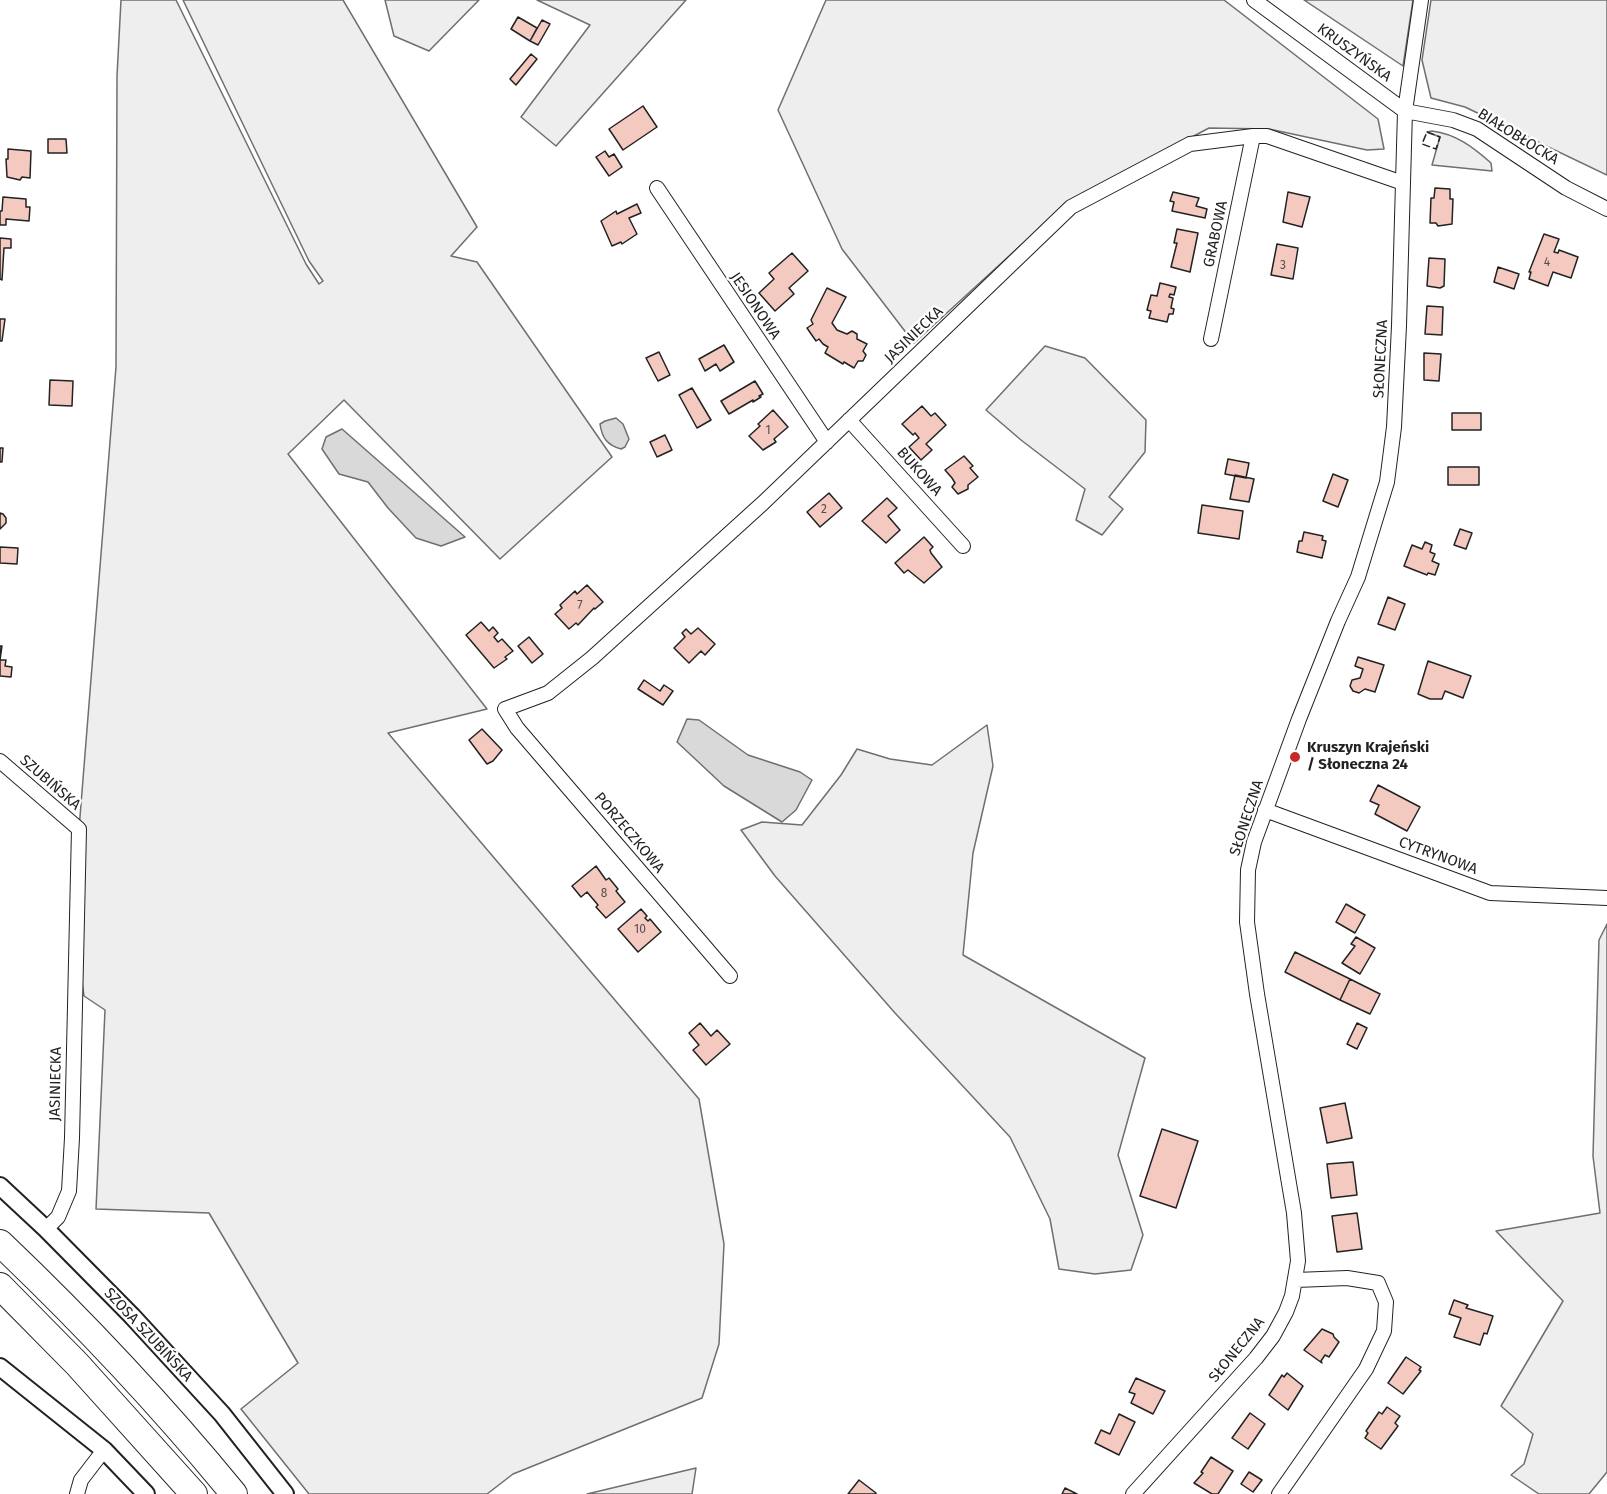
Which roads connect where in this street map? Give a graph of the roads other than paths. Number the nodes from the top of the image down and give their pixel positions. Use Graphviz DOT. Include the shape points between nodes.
graph roads {
  1 [pos="1254,0"];
  2 [pos="1421,0"];
  3 [pos="1405,111"];
  4 [pos="1253,136"];
  5 [pos="1403,183"];
  6 [pos="657,188"];
  7 [pos="1607,209"];
  8 [pos="1211,339"];
  9 [pos="849,420"];
  10 [pos="826,442"];
  11 [pos="963,546"];
  12 [pos="506,709"];
  13 [pos="0,761"];
  14 [pos="1265,810"];
  15 [pos="79,830"];
  16 [pos="1607,898"];
  17 [pos="730,976"];
  18 [pos="0,1186"];
  19 [pos="46,1229"];
  20 [pos="0,1243"];
  21 [pos="1296,1280"];
  22 [pos="0,1286"];
  23 [pos="0,1367"];
  24 [pos="104,1450"];
  25 [pos="77,1494"];
  26 [pos="146,1494"];
  27 [pos="194,1494"];
  28 [pos="234,1494"];
  29 [pos="285,1494"];
  30 [pos="1133,1494"];
  31 [pos="1279,1494"];
  1 -- 3 [label="street, KRUSZYŃSKA"];
  2 -- 3 [label="street, SŁONECZNA"];
  3 -- 5 [label="street, SŁONECZNA"];
  3 -- 7 [label="street, BIAŁOBŁOCKA" via="1477,129 1566,188"];
  4 -- 5 [label="street, JASINIECKA" via="1267,136"];
  4 -- 8 [label="street, GRABOWA"];
  4 -- 9 [label="street, JASINIECKA" via="1190,144 1071,207"];
  5 -- 14 [label="street, SŁONECZNA" via="1394,427 1387,482 1358,577"];
  6 -- 10 [label="street, JESIONOWA"];
  9 -- 10 [label="street, JASINIECKA"];
  9 -- 11 [label="street, BUKOWA"];
  10 -- 12 [label="street, JASINIECKA" via="592,658 548,693"];
  12 -- 17 [label="street, PORZECZKOWA" via="517,728"];
  13 -- 15 [label="street, SZUBIŃSKA"];
  14 -- 16 [label="street, CYTRYNOWA" via="1490,893"];
  14 -- 21 [label="street, SŁONECZNA" via="1248,870 1247,922 1294,1213"];
  15 -- 19 [label="street, JASINIECKA" via="69,1191 58,1217"];
  18 -- 19 [label="street, SZOSA SZUBIŃSKA"];
  19 -- 29 [label="street, SZOSA SZUBIŃSKA" via="214,1406"];
  20 -- 28 [label="highway" via="114,1356"];
  21 -- 30 [label="street, SŁONECZNA" via="1273,1336"];
  21 -- 31 [label="street" via="1347,1278 1378,1283 1386,1302 1384,1331 1366,1369"];
  22 -- 27 [label="highway" via="77,1364"];
  23 -- 24 [label="street"];
  24 -- 25 [label="street" via="81,1480"];
  24 -- 26 [label="street"];
}
